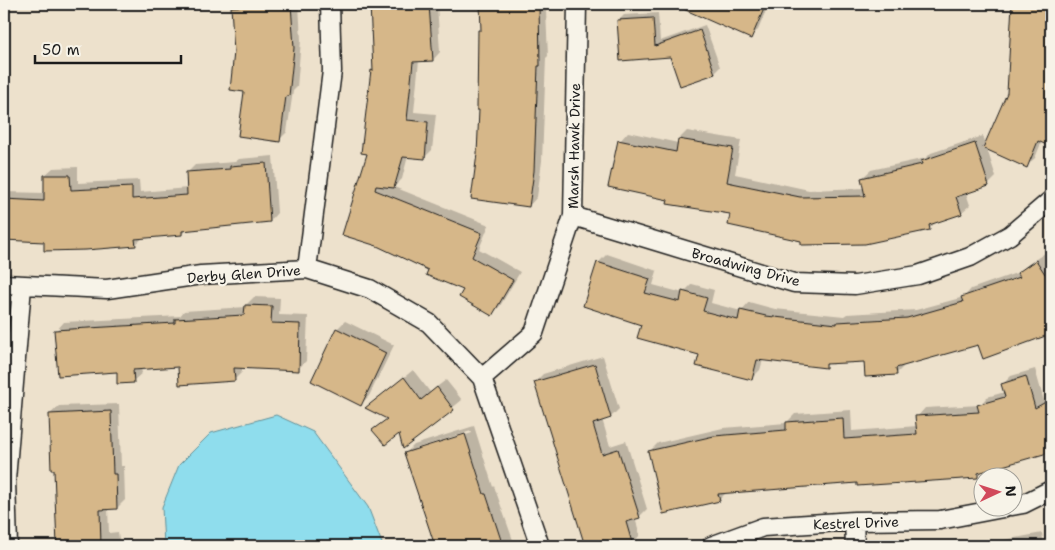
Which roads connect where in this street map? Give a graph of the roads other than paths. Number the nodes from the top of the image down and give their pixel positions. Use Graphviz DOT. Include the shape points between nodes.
graph roads {
  1 [pos="330,4"];
  2 [pos="577,4"];
  3 [pos="1051,200"];
  4 [pos="573,216"];
  5 [pos="307,269"];
  6 [pos="4,284"];
  7 [pos="22,286"];
  8 [pos="482,378"];
  9 [pos="1051,490"];
  10 [pos="1022,504"];
  11 [pos="972,514"];
  12 [pos="854,521"];
  13 [pos="8,546"];
  14 [pos="540,546"];
  15 [pos="711,546"];
  16 [pos="856,546"];
  1 -- 5 [label="street" via="332,70"];
  2 -- 4 [label="street, Marsh Hawk Drive"];
  3 -- 4 [label="street, Broadwing Drive" via="1010,235 970,257 918,275 855,285 794,283"];
  4 -- 8 [label="street, Marsh Hawk Drive" via="534,333"];
  5 -- 7 [label="street, Derby Glen Drive" via="201,275 107,289"];
  5 -- 8 [label="street, Derby Glen Drive" via="370,289 429,323"];
  6 -- 7 [label="street, Derby Glen Drive"];
  7 -- 13 [label="street" via="6,480"];
  8 -- 14 [label="street, Derby Glen Drive"];
  9 -- 10 [label="street"];
  11 -- 12 [label="street, Kestrel Drive" via="940,520"];
  12 -- 15 [label="street, Kestrel Drive" via="763,527"];
  12 -- 16 [label="street"];
}
